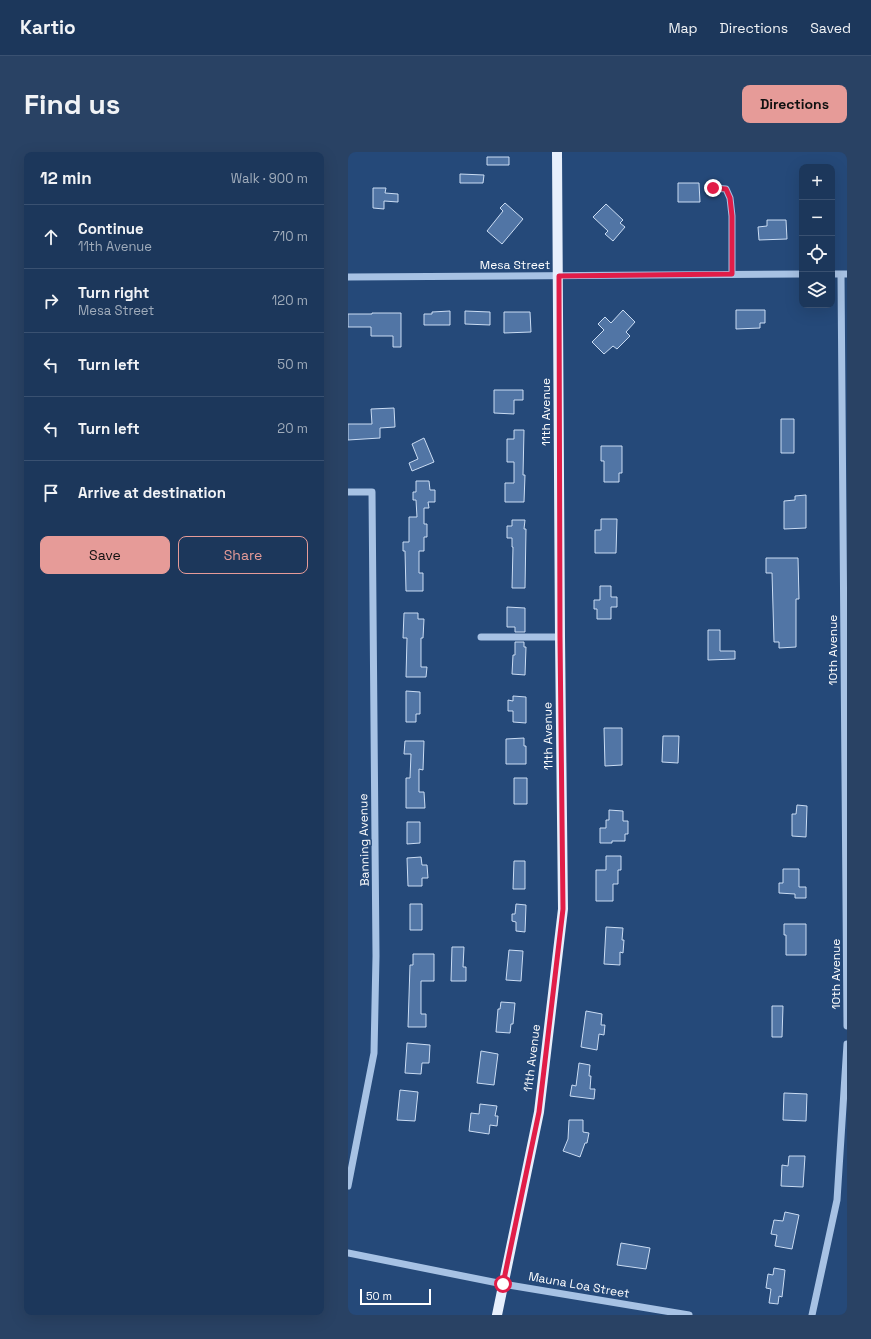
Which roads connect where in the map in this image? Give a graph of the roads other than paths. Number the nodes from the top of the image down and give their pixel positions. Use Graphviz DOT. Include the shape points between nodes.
graph roads {
  1 [pos="557,152"];
  2 [pos="713,188"];
  3 [pos="732,274"];
  4 [pos="799,274"];
  5 [pos="844,274"];
  6 [pos="559,276"];
  7 [pos="348,277"];
  8 [pos="348,492"];
  9 [pos="481,637"];
  10 [pos="560,637"];
  11 [pos="847,1026"];
  12 [pos="847,1044"];
  13 [pos="348,1186"];
  14 [pos="348,1253"];
  15 [pos="503,1284"];
  16 [pos="497,1315"];
  17 [pos="689,1315"];
  18 [pos="812,1315"];
  1 -- 6 [label="main road, 11th Avenue"];
  2 -- 3 [label="street" via="726,189 730,198"];
  3 -- 4 [label="street, Mesa Street"];
  3 -- 6 [label="street, Mesa Street"];
  5 -- 11 [label="street, 10th Avenue"];
  6 -- 7 [label="street, Mesa Street"];
  6 -- 10 [label="main road, 11th Avenue"];
  8 -- 13 [label="street, Banning Avenue" via="372,492 376,948 374,1053"];
  9 -- 10 [label="street"];
  10 -- 15 [label="main road, 11th Avenue" via="563,909 539,1112"];
  12 -- 18 [label="street" via="837,1200"];
  14 -- 15 [label="street, Mauna Loa Street"];
  15 -- 16 [label="main road, 11th Avenue"];
  15 -- 17 [label="street, Mauna Loa Street"];
}
